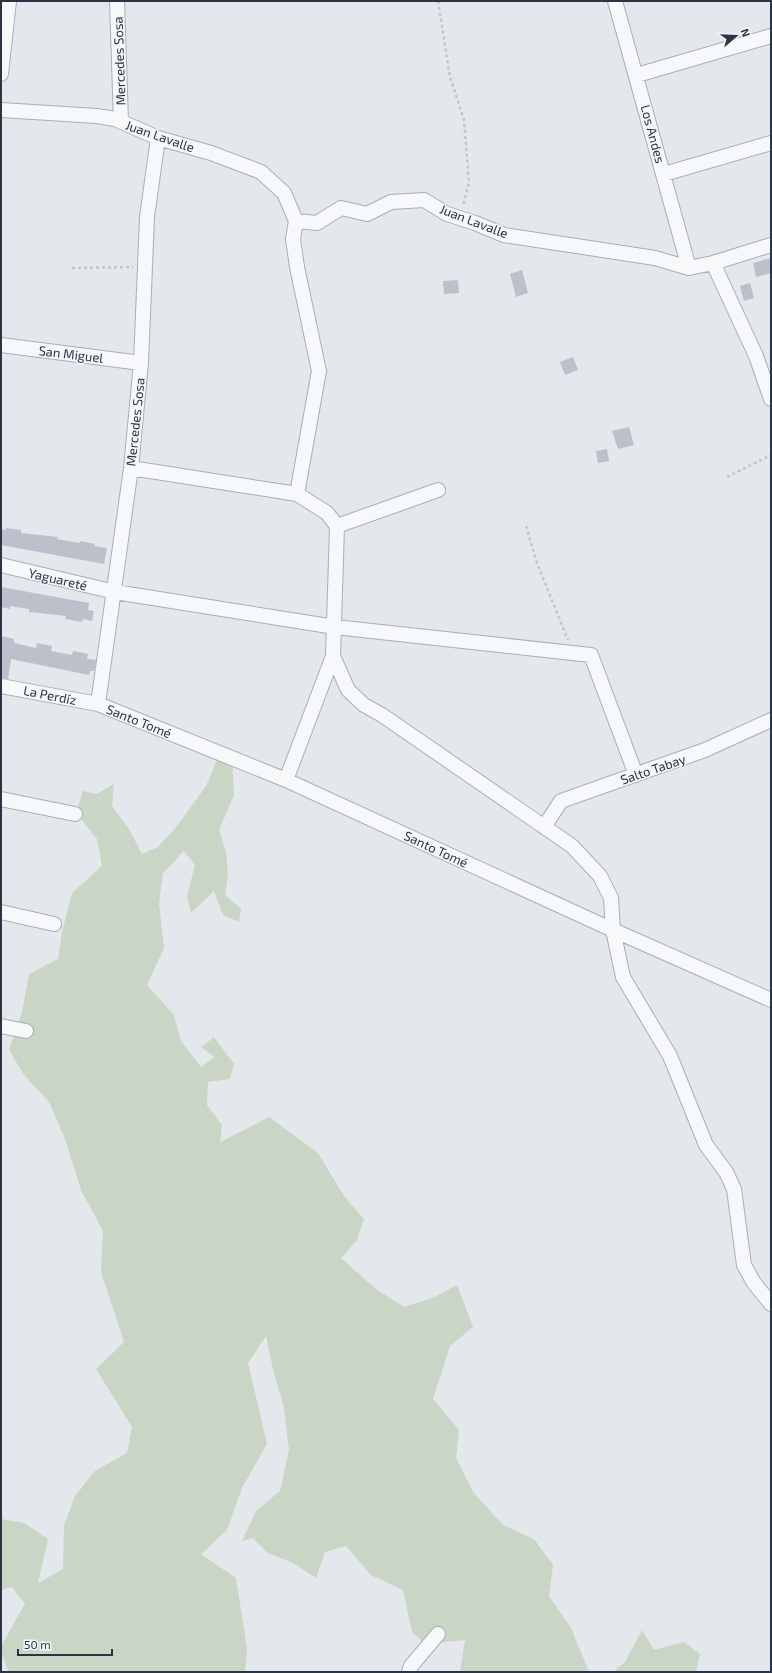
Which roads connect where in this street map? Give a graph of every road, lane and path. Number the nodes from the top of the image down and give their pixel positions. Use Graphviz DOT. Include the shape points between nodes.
graph roads {
  1 [pos="9,1"];
  2 [pos="118,1"];
  3 [pos="438,1"];
  4 [pos="616,1"];
  5 [pos="771,36"];
  6 [pos="1,74"];
  7 [pos="637,75"];
  8 [pos="1,110"];
  9 [pos="121,122"];
  10 [pos="158,138"];
  11 [pos="771,143"];
  12 [pos="664,174"];
  13 [pos="460,218"];
  14 [pos="296,220"];
  15 [pos="771,245"];
  16 [pos="713,263"];
  17 [pos="145,266"];
  18 [pos="72,268"];
  19 [pos="689,268"];
  20 [pos="1,345"];
  21 [pos="141,363"];
  22 [pos="771,400"];
  23 [pos="771,455"];
  24 [pos="131,468"];
  25 [pos="727,477"];
  26 [pos="438,490"];
  27 [pos="297,494"];
  28 [pos="337,526"];
  29 [pos="526,526"];
  30 [pos="1,565"];
  31 [pos="115,592"];
  32 [pos="335,627"];
  33 [pos="573,653"];
  34 [pos="333,656"];
  35 [pos="1,686"];
  36 [pos="98,704"];
  37 [pos="771,720"];
  38 [pos="636,775"];
  39 [pos="286,780"];
  40 [pos="1,799"];
  41 [pos="75,814"];
  42 [pos="544,827"];
  43 [pos="1,912"];
  44 [pos="54,924"];
  45 [pos="613,930"];
  46 [pos="771,1000"];
  47 [pos="1,1026"];
  48 [pos="26,1031"];
  49 [pos="771,1304"];
  50 [pos="438,1634"];
  51 [pos="409,1672"];
  1 -- 6 [label="street"];
  2 -- 9 [label="street, Mercedes Sosa"];
  3 -- 13 [label="path" via="450,77 464,120 469,183"];
  4 -- 7 [label="street, Los Andes"];
  5 -- 7 [label="street"];
  7 -- 12 [label="street, Los Andes"];
  8 -- 9 [label="street, Juan Lavalle" via="97,116"];
  9 -- 10 [label="street, Juan Lavalle"];
  10 -- 14 [label="street, Juan Lavalle" via="211,153 261,172 284,193"];
  10 -- 17 [label="street, Mercedes Sosa" via="147,217"];
  11 -- 12 [label="street"];
  12 -- 19 [label="street, Los Andes"];
  13 -- 14 [label="street, Juan Lavalle" via="447,214 424,200 391,202 367,214 341,208 317,223"];
  13 -- 19 [label="street, Juan Lavalle" via="504,235 655,258"];
  14 -- 27 [label="street" via="293,240 296,267 319,371"];
  15 -- 16 [label="street, Juan Lavalle"];
  16 -- 19 [label="street, Juan Lavalle"];
  16 -- 22 [label="street" via="756,356"];
  17 -- 18 [label="path"];
  17 -- 21 [label="street, Mercedes Sosa"];
  20 -- 21 [label="street, San Miguel"];
  21 -- 24 [label="street, Mercedes Sosa"];
  23 -- 25 [label="path"];
  24 -- 27 [label="street"];
  24 -- 31 [label="street, Mercedes Sosa"];
  26 -- 28 [label="street"];
  27 -- 28 [label="street" via="327,513"];
  28 -- 32 [label="street"];
  29 -- 33 [label="path" via="537,563"];
  30 -- 31 [label="street, Yaguareté"];
  31 -- 32 [label="street, Yaguareté"];
  31 -- 36 [label="street, Mercedes Sosa"];
  32 -- 33 [label="street, Yaguareté"];
  32 -- 34 [label="street"];
  33 -- 38 [label="street, Yaguareté" via="591,655"];
  34 -- 39 [label="street"];
  34 -- 42 [label="street" via="348,690 364,705 382,714"];
  35 -- 36 [label="street, La Perdíz"];
  36 -- 39 [label="street, Santo Tomé"];
  37 -- 38 [label="street, Salto Tabay" via="705,750"];
  38 -- 42 [label="street, Salto Tabay" via="562,801"];
  39 -- 45 [label="street, Santo Tomé"];
  40 -- 41 [label="street"];
  42 -- 45 [label="street" via="572,846 600,876 611,898"];
  43 -- 44 [label="street"];
  45 -- 46 [label="street, Santo Tomé"];
  45 -- 49 [label="street" via="623,977 670,1056 706,1145 726,1172 734,1189 744,1265 754,1283"];
  47 -- 48 [label="street"];
  50 -- 51 [label="street" via="411,1666"];
}
